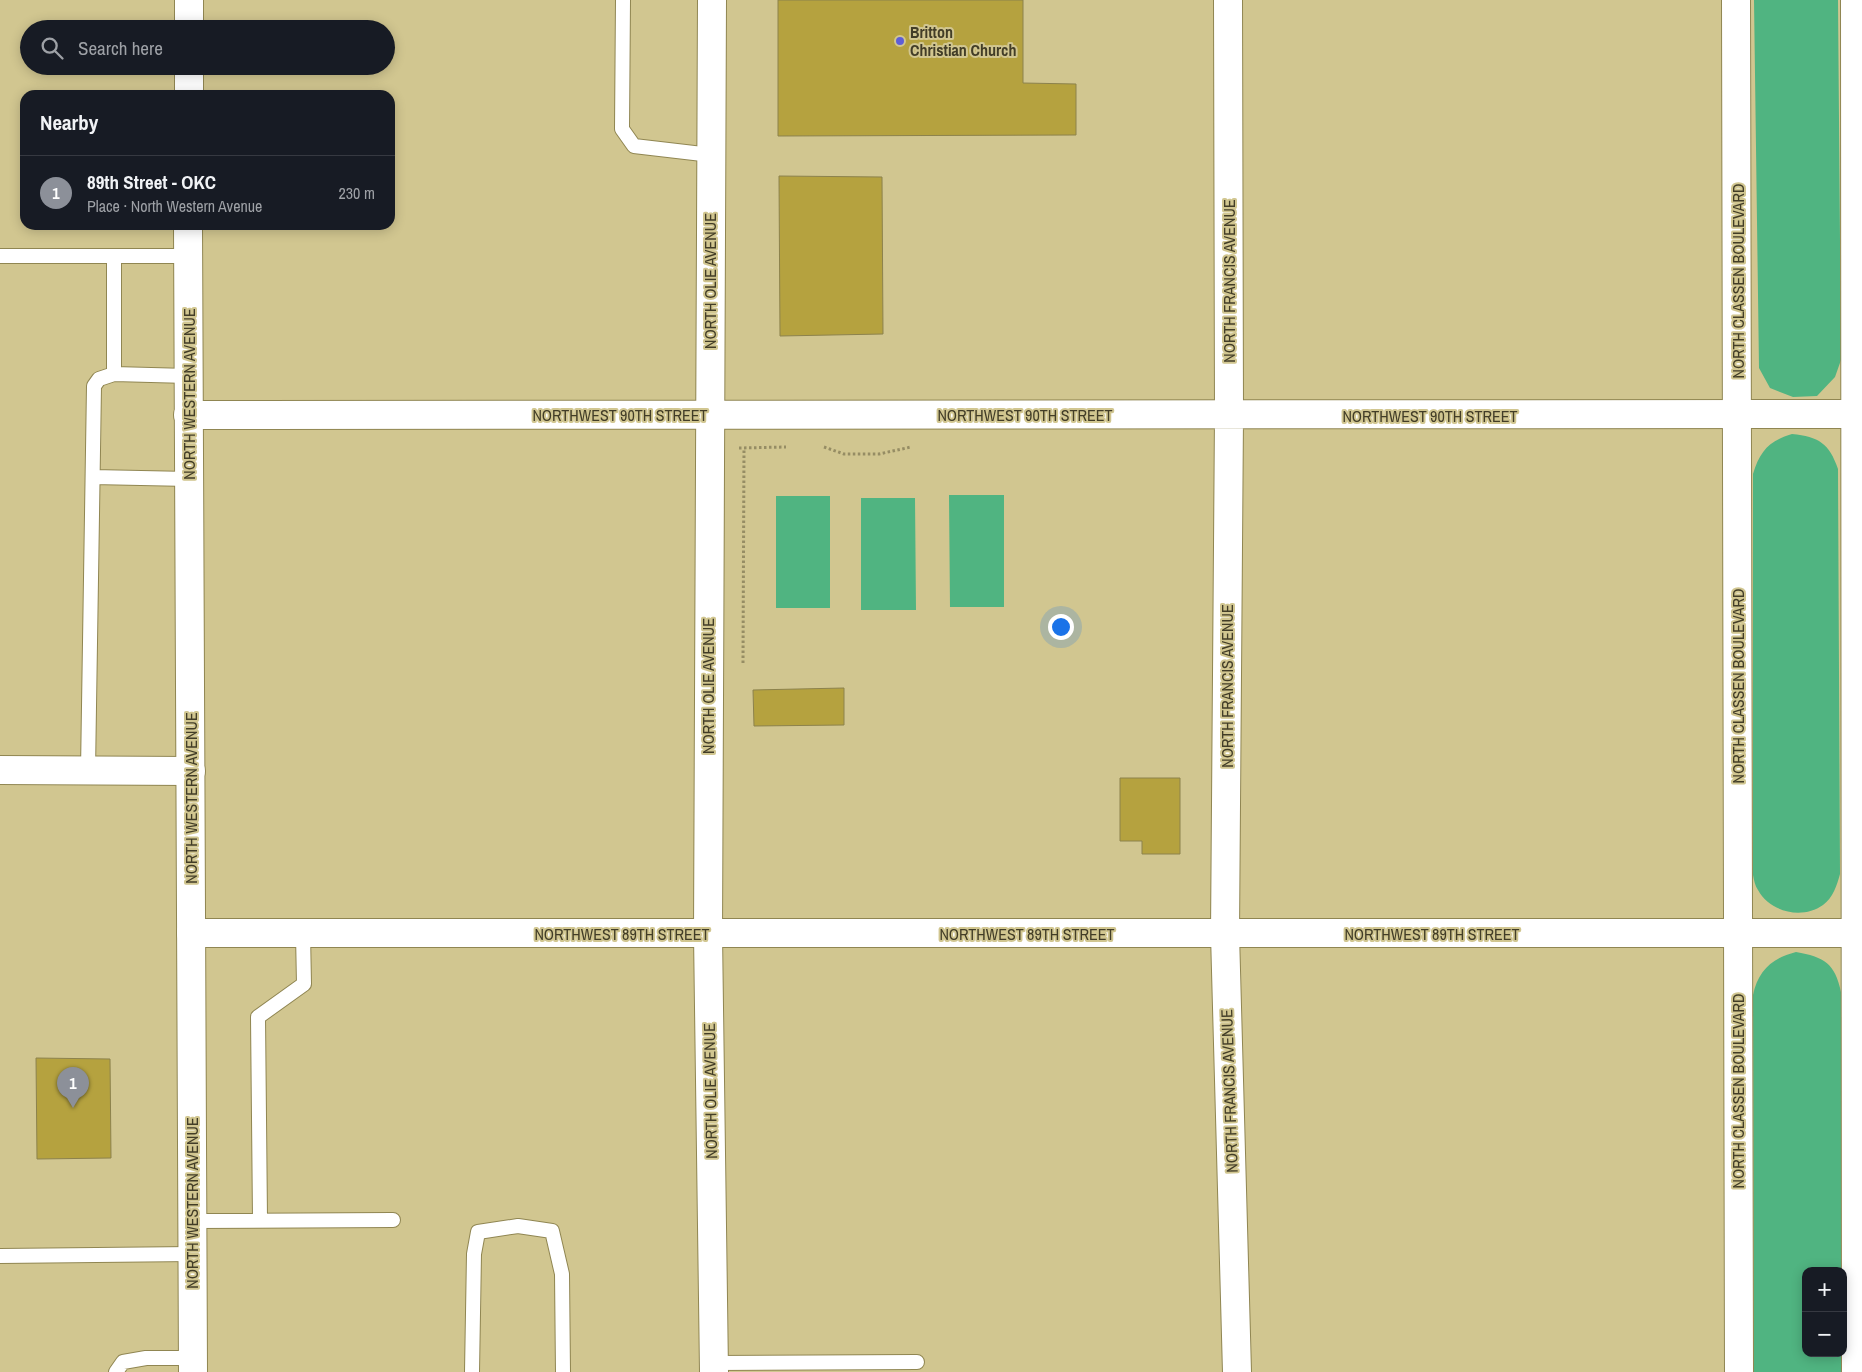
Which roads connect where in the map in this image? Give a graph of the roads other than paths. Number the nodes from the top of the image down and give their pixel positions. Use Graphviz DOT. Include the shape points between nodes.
graph roads {
  1 [pos="189,0"];
  2 [pos="623,0"];
  3 [pos="712,0"];
  4 [pos="1228,0"];
  5 [pos="1736,0"];
  6 [pos="1855,0"];
  7 [pos="189,20"];
  8 [pos="189,75"];
  9 [pos="189,90"];
  10 [pos="711,155"];
  11 [pos="188,230"];
  12 [pos="0,256"];
  13 [pos="114,256"];
  14 [pos="188,256"];
  15 [pos="114,374"];
  16 [pos="188,376"];
  17 [pos="188,414"];
  18 [pos="709,414"];
  19 [pos="1859,414"];
  20 [pos="1229,416"];
  21 [pos="1738,416"];
  22 [pos="93,477"];
  23 [pos="189,480"];
  24 [pos="0,770"];
  25 [pos="88,771"];
  26 [pos="191,771"];
  27 [pos="192,933"];
  28 [pos="1859,933"];
  29 [pos="303,934"];
  30 [pos="708,934"];
  31 [pos="1225,934"];
  32 [pos="1738,934"];
  33 [pos="260,1220"];
  34 [pos="393,1220"];
  35 [pos="193,1221"];
  36 [pos="193,1254"];
  37 [pos="0,1256"];
  38 [pos="917,1362"];
  39 [pos="193,1365"];
  40 [pos="714,1368"];
  41 [pos="116,1372"];
  42 [pos="472,1372"];
  43 [pos="563,1372"];
  44 [pos="1237,1372"];
  45 [pos="1739,1372"];
  46 [pos="1856,1372"];
  1 -- 7 [label="street"];
  2 -- 10 [label="lane" via="622,129 634,146"];
  3 -- 10 [label="street, NORTH OLIE AVENUE"];
  4 -- 20 [label="street, NORTH FRANCIS AVENUE"];
  5 -- 21 [label="street, NORTH CLASSEN BOULEVARD"];
  6 -- 19 [label="street"];
  8 -- 9 [label="street"];
  10 -- 18 [label="street, NORTH OLIE AVENUE"];
  11 -- 14 [label="street, NORTH WESTERN AVENUE"];
  12 -- 13 [label="lane"];
  13 -- 14 [label="lane"];
  13 -- 15 [label="lane"];
  14 -- 16 [label="street, NORTH WESTERN AVENUE"];
  15 -- 16 [label="lane"];
  15 -- 22 [label="lane" via="99,379 94,386"];
  16 -- 17 [label="street, NORTH WESTERN AVENUE"];
  17 -- 18 [label="street, NORTHWEST 90TH STREET"];
  17 -- 23 [label="street, NORTH WESTERN AVENUE"];
  18 -- 20 [label="street, NORTHWEST 90TH STREET"];
  18 -- 30 [label="street, NORTH OLIE AVENUE"];
  19 -- 21 [label="street, NORTHWEST 90TH STREET"];
  19 -- 28 [label="street"];
  20 -- 21 [label="street, NORTHWEST 90TH STREET"];
  20 -- 31 [label="street, NORTH FRANCIS AVENUE"];
  21 -- 32 [label="street, NORTH CLASSEN BOULEVARD"];
  22 -- 23 [label="lane"];
  22 -- 25 [label="lane"];
  23 -- 26 [label="street, NORTH WESTERN AVENUE"];
  24 -- 25 [label="street"];
  25 -- 26 [label="street"];
  26 -- 27 [label="street, NORTH WESTERN AVENUE"];
  27 -- 29 [label="street, NORTHWEST 89TH STREET"];
  27 -- 35 [label="street, NORTH WESTERN AVENUE"];
  28 -- 32 [label="street, NORTHWEST 89TH STREET"];
  28 -- 46 [label="street"];
  29 -- 30 [label="street, NORTHWEST 89TH STREET"];
  29 -- 33 [label="lane" via="304,984 258,1017"];
  30 -- 31 [label="street, NORTHWEST 89TH STREET"];
  30 -- 40 [label="street, NORTH OLIE AVENUE"];
  31 -- 32 [label="street, NORTHWEST 89TH STREET"];
  31 -- 44 [label="street, NORTH FRANCIS AVENUE"];
  32 -- 45 [label="street, NORTH CLASSEN BOULEVARD"];
  33 -- 34 [label="lane"];
  33 -- 35 [label="lane"];
  35 -- 36 [label="street, NORTH WESTERN AVENUE"];
  36 -- 37 [label="lane"];
  36 -- 39 [label="street, NORTH WESTERN AVENUE"];
  38 -- 40 [label="lane"];
  39 -- 41 [label="lane" via="146,1358 123,1362"];
  42 -- 43 [label="lane" via="474,1254 478,1232 518,1226 552,1231 562,1274"];
}
